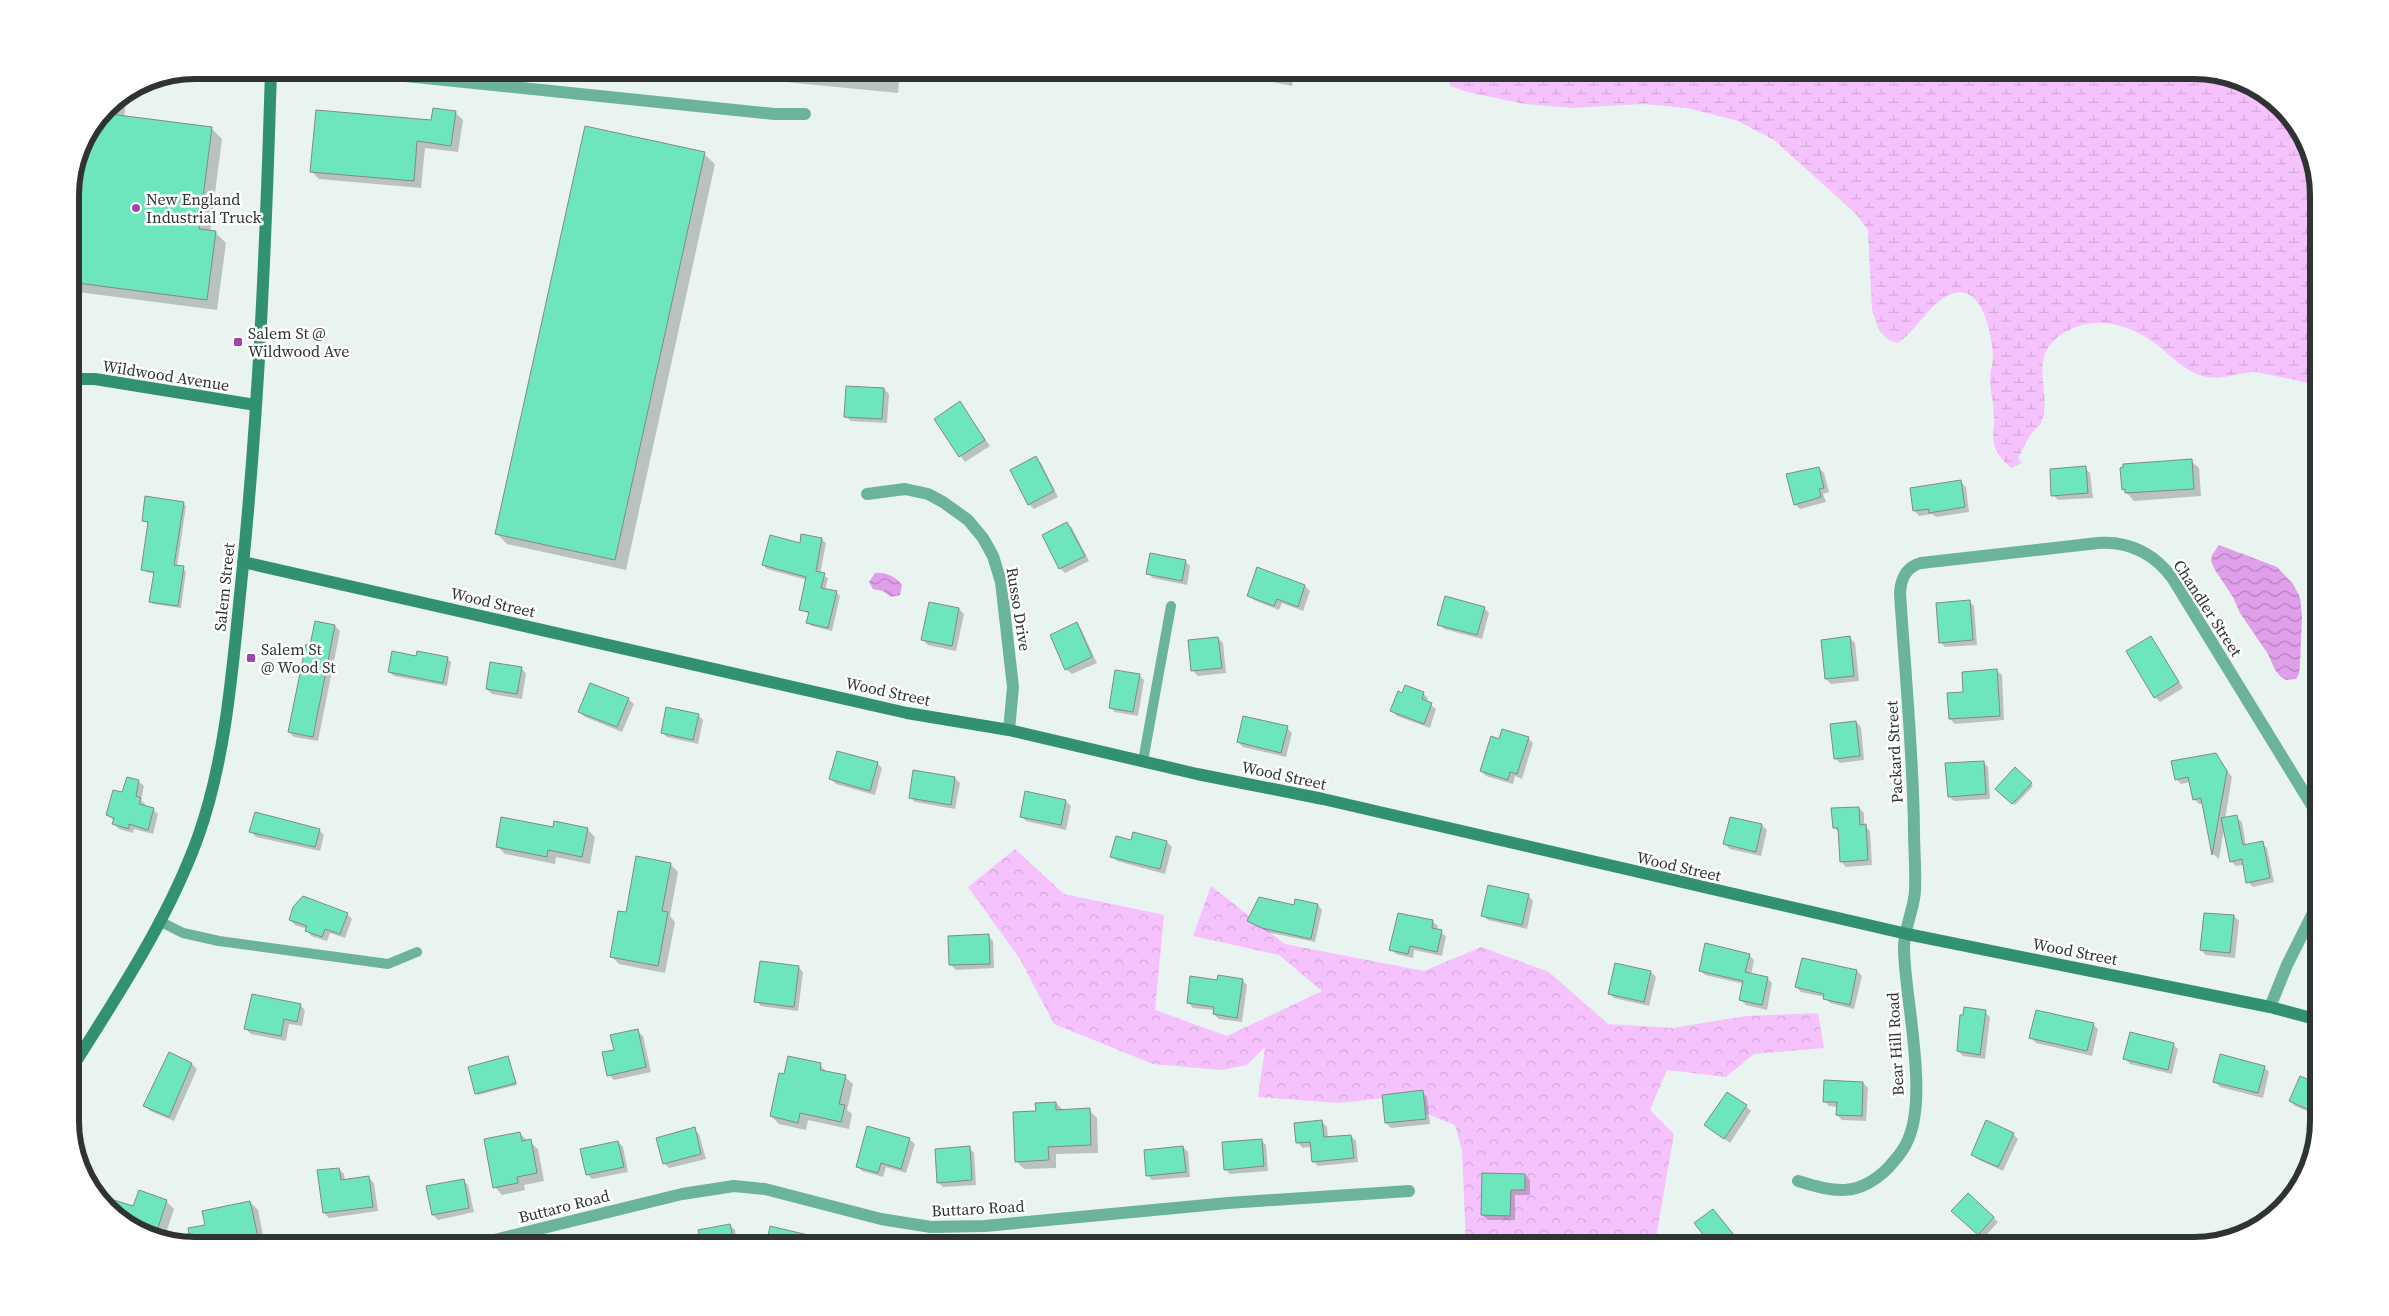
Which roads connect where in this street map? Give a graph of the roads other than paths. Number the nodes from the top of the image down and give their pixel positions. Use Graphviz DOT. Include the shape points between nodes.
graph roads {
  1 [pos="271,79"];
  2 [pos="434,79"];
  3 [pos="805,114"];
  4 [pos="79,379"];
  5 [pos="256,405"];
  6 [pos="867,494"];
  7 [pos="243,562"];
  8 [pos="1908,570"];
  9 [pos="1171,606"];
  10 [pos="1009,730"];
  11 [pos="1142,761"];
  12 [pos="2310,802"];
  13 [pos="2310,919"];
  14 [pos="159,921"];
  15 [pos="1907,934"];
  16 [pos="417,952"];
  17 [pos="2270,1008"];
  18 [pos="2310,1018"];
  19 [pos="79,1056"];
  20 [pos="1798,1182"];
  21 [pos="1409,1191"];
  22 [pos="507,1237"];
  1 -- 5 [label="street, Salem Street"];
  2 -- 3 [label="street" via="774,114"];
  4 -- 5 [label="street, Wildwood Avenue"];
  5 -- 7 [label="street, Salem Street"];
  6 -- 10 [label="street, Russo Drive" via="905,489 928,494 968,520 983,538 1001,582 1013,687"];
  7 -- 10 [label="street, Wood Street" via="907,713"];
  7 -- 14 [label="street, Salem Street" via="234,654 214,776 198,836"];
  8 -- 12 [label="street, Chandler Street" via="1921,563 2098,543 2123,544 2146,553 2166,568"];
  8 -- 15 [label="street, Packard Street" via="1900,593 1913,783 1915,892"];
  9 -- 11 [label="lane"];
  10 -- 11 [label="street, Wood Street"];
  11 -- 15 [label="street, Wood Street" via="1333,801"];
  13 -- 17 [label="street"];
  14 -- 16 [label="lane" via="183,933 219,941 388,964"];
  14 -- 19 [label="street, Salem Street"];
  15 -- 17 [label="street, Wood Street"];
  15 -- 20 [label="street, Bear Hill Road" via="1904,948 1916,1092 1906,1144 1886,1170 1862,1187 1841,1191"];
  17 -- 18 [label="street, Wood Street"];
  21 -- 22 [label="street, Buttaro Road" via="1228,1203 984,1226 931,1227 881,1219 765,1189 734,1186 682,1194"];
}
